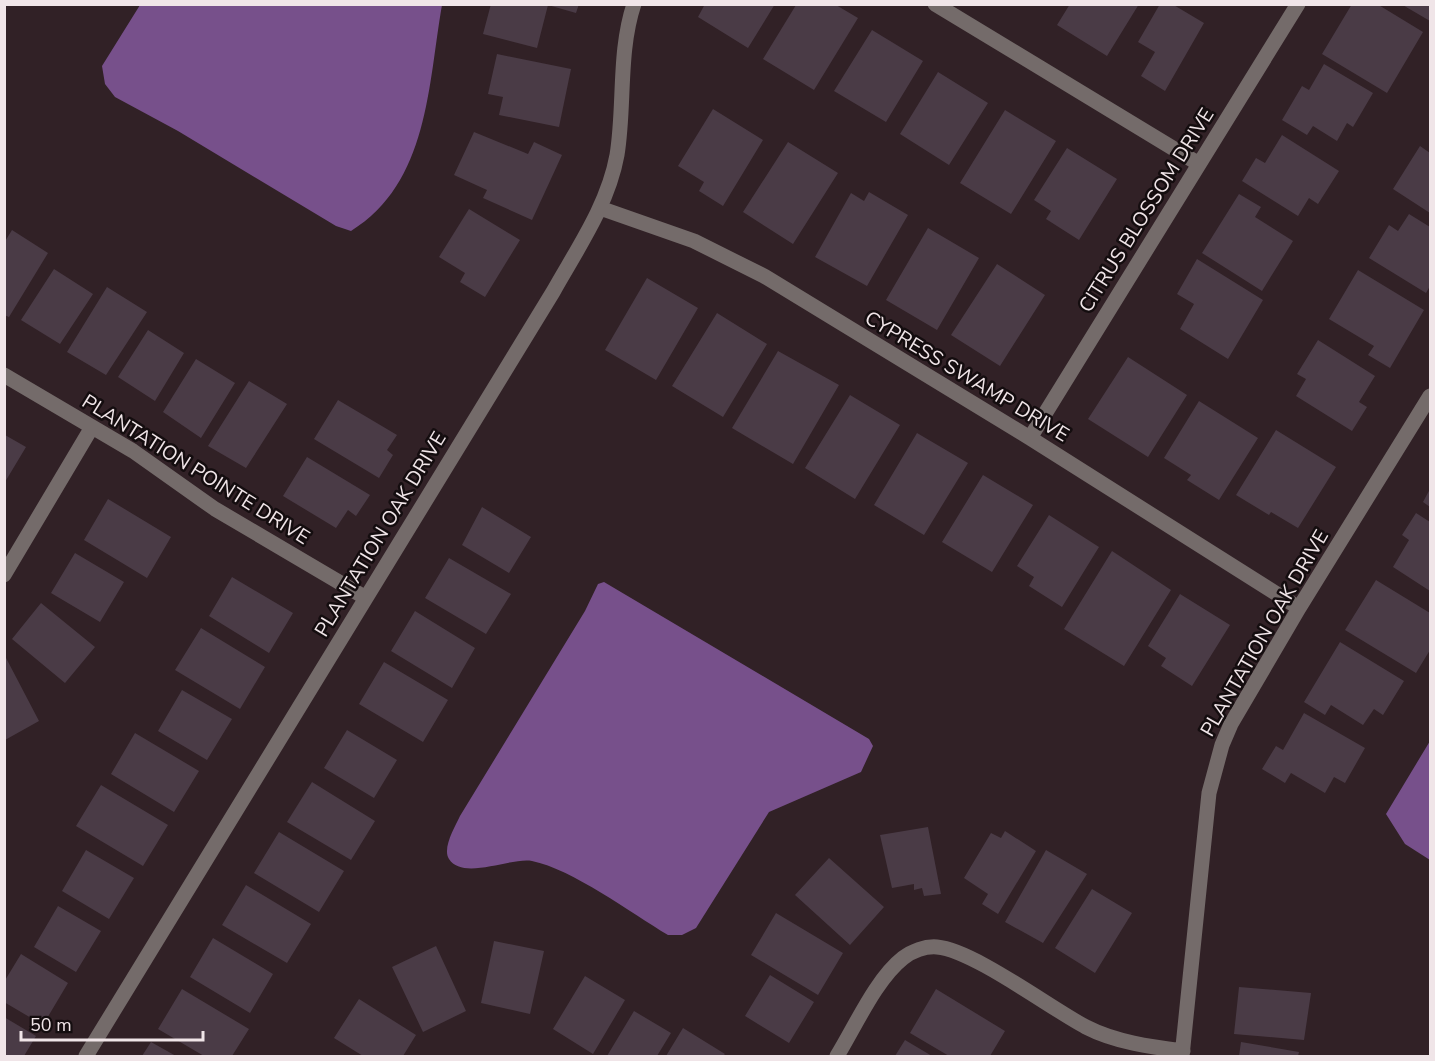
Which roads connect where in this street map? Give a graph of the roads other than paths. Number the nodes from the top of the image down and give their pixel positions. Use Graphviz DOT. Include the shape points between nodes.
graph roads {
  1 [pos="634,4"];
  2 [pos="935,4"];
  3 [pos="1298,4"];
  4 [pos="1199,165"];
  5 [pos="600,208"];
  6 [pos="4,375"];
  7 [pos="1431,396"];
  8 [pos="92,427"];
  9 [pos="1030,438"];
  10 [pos="4,575"];
  11 [pos="366,598"];
  12 [pos="1299,608"];
  13 [pos="1183,1054"];
  14 [pos="86,1056"];
  15 [pos="837,1056"];
  1 -- 5 [label="street, PLANTATION OAK DRIVE" via="616,158"];
  2 -- 4 [label="street"];
  3 -- 4 [label="street, CITRUS BLOSSOM DRIVE"];
  4 -- 9 [label="street, CITRUS BLOSSOM DRIVE"];
  5 -- 9 [label="street, CYPRESS SWAMP DRIVE" via="694,241 764,276"];
  5 -- 11 [label="street, PLANTATION OAK DRIVE"];
  6 -- 8 [label="street, PLANTATION POINTE DRIVE"];
  7 -- 12 [label="street, PLANTATION OAK DRIVE"];
  8 -- 10 [label="street"];
  8 -- 11 [label="street, PLANTATION POINTE DRIVE" via="215,509"];
  9 -- 12 [label="street, CYPRESS SWAMP DRIVE"];
  11 -- 14 [label="street, PLANTATION OAK DRIVE"];
  12 -- 13 [label="street, PLANTATION OAK DRIVE" via="1231,724 1216,764 1209,793"];
  13 -- 15 [label="street" via="1087,1028 971,959 934,946 903,958 887,974"];
}
